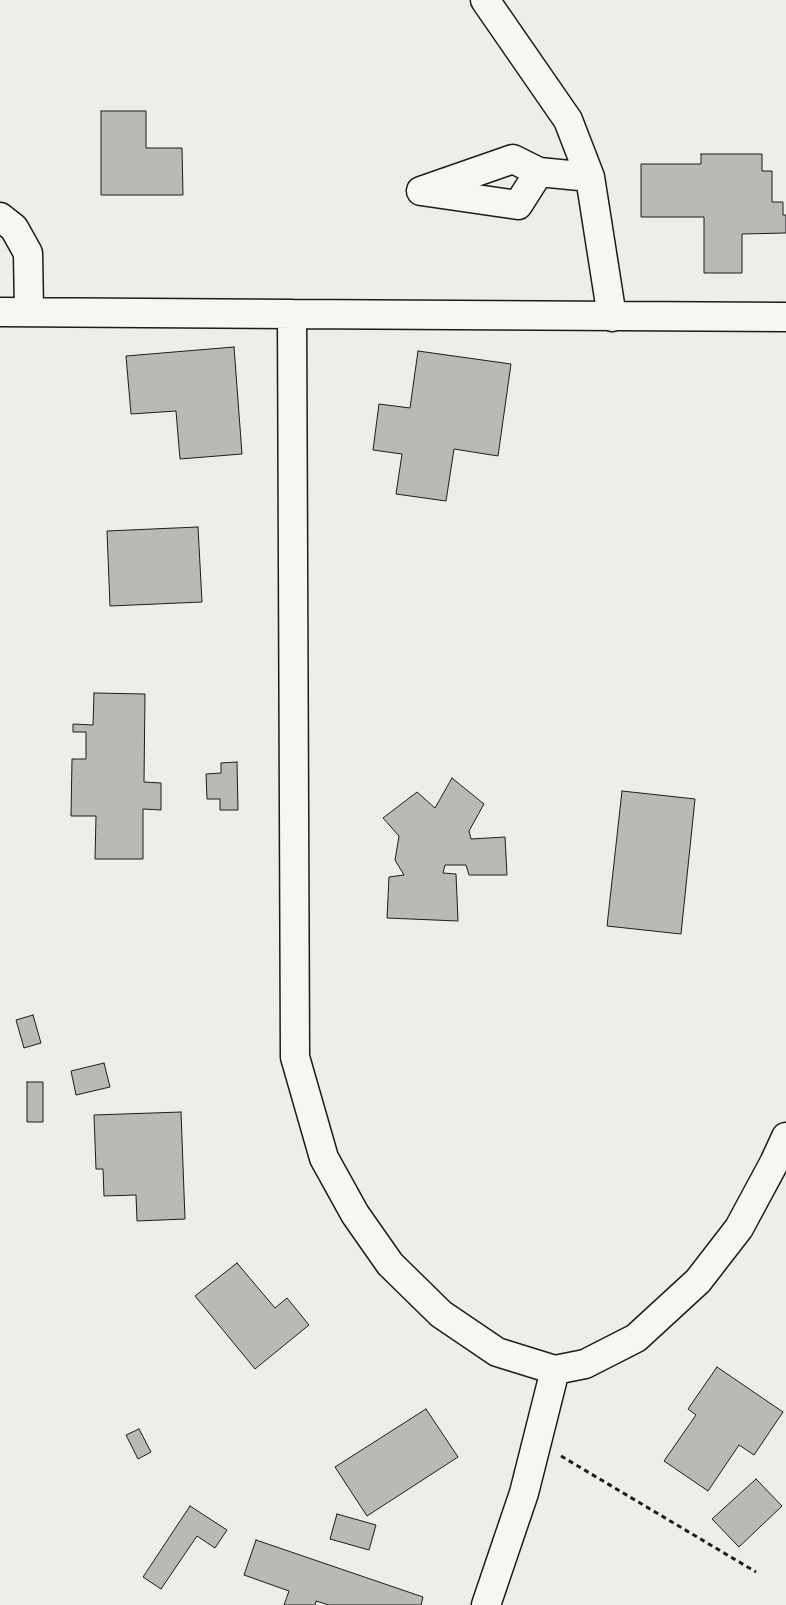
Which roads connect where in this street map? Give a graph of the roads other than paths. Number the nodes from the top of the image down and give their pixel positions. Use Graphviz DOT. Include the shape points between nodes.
graph roads {
  1 [pos="485,0"];
  2 [pos="539,172"];
  3 [pos="590,177"];
  4 [pos="0,217"];
  5 [pos="29,311"];
  6 [pos="0,312"];
  7 [pos="292,314"];
  8 [pos="612,317"];
  9 [pos="786,317"];
  10 [pos="786,1137"];
  11 [pos="555,1370"];
  12 [pos="486,1605"];
  1 -- 3 [label="street" via="568,120"];
  2 -- 3 [label="street"];
  3 -- 8 [label="street"];
  4 -- 5 [label="street" via="14,228 28,253"];
  5 -- 6 [label="street"];
  5 -- 7 [label="street"];
  7 -- 8 [label="street"];
  7 -- 11 [label="street" via="295,1056 324,1158 355,1214 390,1264 441,1314 497,1352"];
  8 -- 9 [label="street"];
  10 -- 11 [label="street" via="739,1228 698,1281 636,1338 585,1364"];
  11 -- 12 [label="street" via="524,1493"];
}
